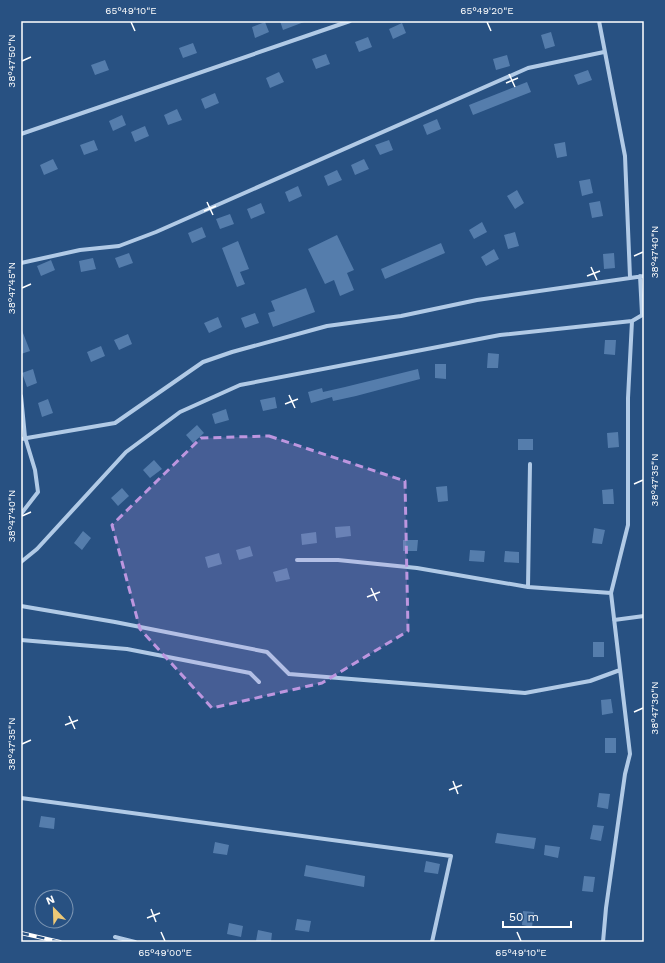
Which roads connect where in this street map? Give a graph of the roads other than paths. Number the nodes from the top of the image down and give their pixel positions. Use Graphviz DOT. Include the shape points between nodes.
graph roads {
  1 [pos="350,21"];
  2 [pos="599,21"];
  3 [pos="604,52"];
  4 [pos="21,134"];
  5 [pos="21,263"];
  6 [pos="642,276"];
  7 [pos="630,277"];
  8 [pos="643,314"];
  9 [pos="632,321"];
  10 [pos="21,396"];
  11 [pos="23,438"];
  12 [pos="530,464"];
  13 [pos="21,514"];
  14 [pos="296,560"];
  15 [pos="21,562"];
  16 [pos="528,587"];
  17 [pos="611,593"];
  18 [pos="21,606"];
  19 [pos="644,616"];
  20 [pos="614,620"];
  21 [pos="21,640"];
  22 [pos="620,670"];
  23 [pos="259,682"];
  24 [pos="21,798"];
  25 [pos="115,937"];
  26 [pos="135,942"];
  27 [pos="432,942"];
  28 [pos="603,942"];
  1 -- 4 [label="street"];
  2 -- 3 [label="street"];
  3 -- 5 [label="street" via="528,68 119,246 80,250"];
  3 -- 7 [label="street" via="625,156"];
  6 -- 7 [label="street"];
  6 -- 8 [label="street"];
  7 -- 11 [label="street" via="327,326 203,362 115,423"];
  8 -- 9 [label="street"];
  9 -- 15 [label="street" via="500,335 240,385 180,412 126,452 37,549"];
  9 -- 17 [label="street" via="628,398 628,525"];
  10 -- 11 [label="street"];
  11 -- 13 [label="street" via="35,470 38,492"];
  12 -- 16 [label="street"];
  14 -- 16 [label="street" via="338,560 417,568"];
  16 -- 17 [label="street"];
  17 -- 20 [label="street"];
  18 -- 22 [label="street" via="267,652 289,674 525,693 590,681"];
  19 -- 20 [label="street"];
  20 -- 22 [label="street"];
  21 -- 23 [label="street" via="127,649 250,673"];
  22 -- 28 [label="street" via="630,754 625,774"];
  24 -- 27 [label="street" via="451,856"];
  25 -- 26 [label="street"];
}
